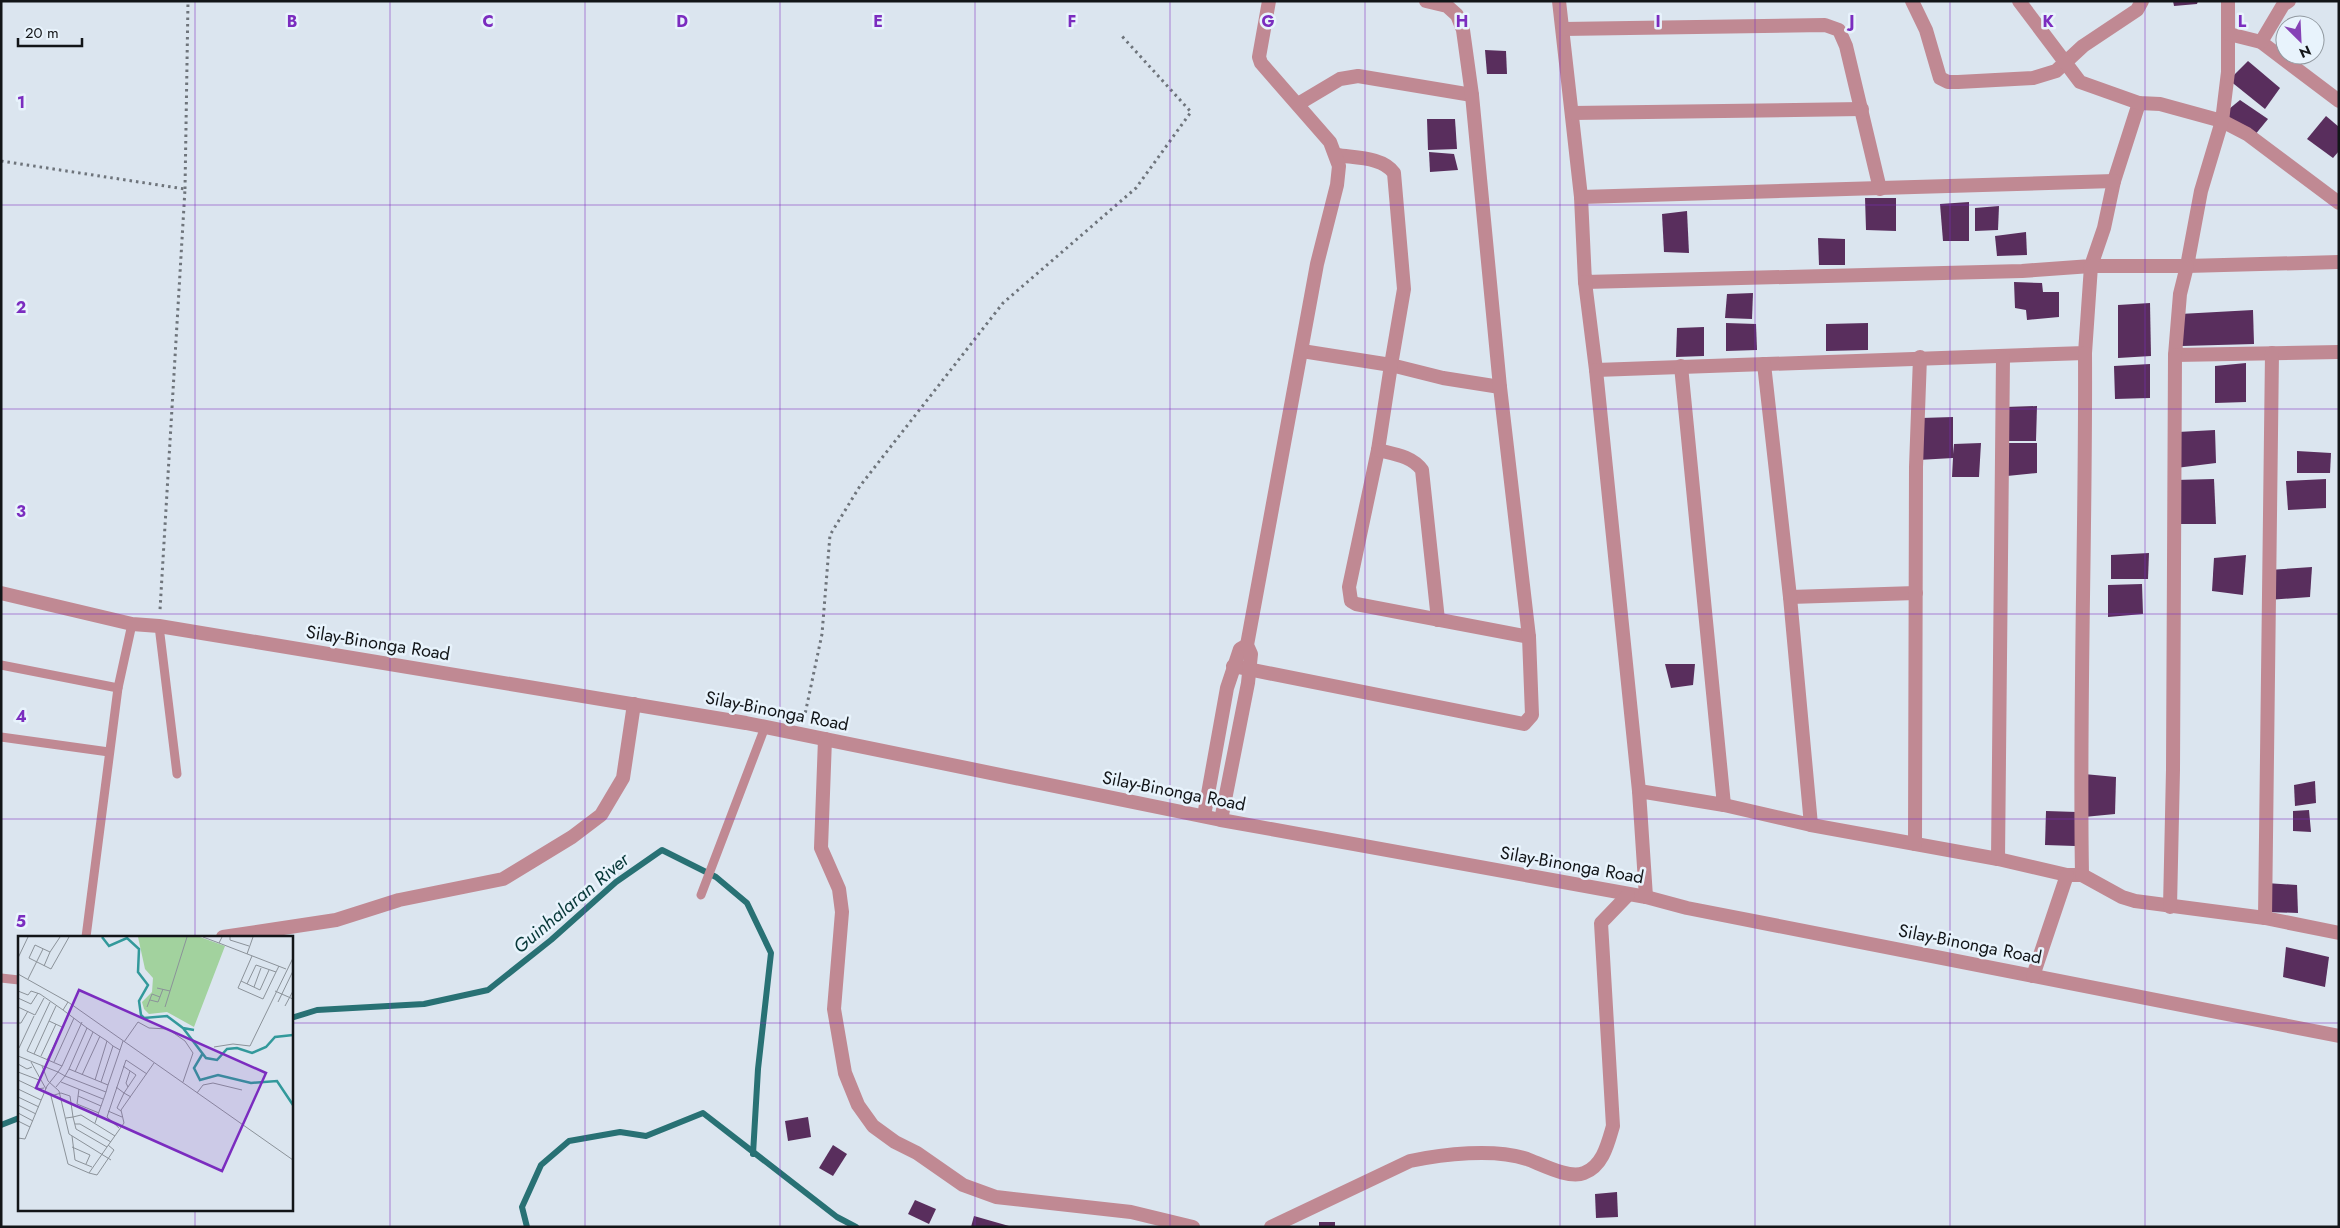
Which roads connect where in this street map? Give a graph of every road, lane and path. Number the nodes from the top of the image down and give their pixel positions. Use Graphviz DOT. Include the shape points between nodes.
graph roads {
  1 [pos="188,1"];
  2 [pos="1269,1"];
  3 [pos="1426,1"];
  4 [pos="1559,1"];
  5 [pos="1912,1"];
  6 [pos="2019,1"];
  7 [pos="2142,1"];
  8 [pos="2228,1"];
  9 [pos="2290,1"];
  10 [pos="1563,29"];
  11 [pos="1120,34"];
  12 [pos="2229,34"];
  13 [pos="2260,42"];
  14 [pos="2066,63"];
  15 [pos="1472,95"];
  16 [pos="2339,101"];
  17 [pos="2139,103"];
  18 [pos="1298,104"];
  19 [pos="1862,109"];
  20 [pos="1572,113"];
  21 [pos="2222,121"];
  22 [pos="1337,155"];
  23 [pos="1,160"];
  24 [pos="2114,181"];
  25 [pos="185,189"];
  26 [pos="1880,189"];
  27 [pos="1581,197"];
  28 [pos="2339,203"];
  29 [pos="2339,262"];
  30 [pos="2091,266"];
  31 [pos="2187,266"];
  32 [pos="1585,282"];
  33 [pos="1302,351"];
  34 [pos="2339,352"];
  35 [pos="2085,353"];
  36 [pos="2272,353"];
  37 [pos="2175,355"];
  38 [pos="1920,357"];
  39 [pos="2003,357"];
  40 [pos="1764,364"];
  41 [pos="1391,365"];
  42 [pos="1681,366"];
  43 [pos="1596,370"];
  44 [pos="1500,387"];
  45 [pos="1378,450"];
  46 [pos="1,593"];
  47 [pos="1916,593"];
  48 [pos="1790,597"];
  49 [pos="1438,620"];
  50 [pos="132,624"];
  51 [pos="159,626"];
  52 [pos="1529,637"];
  53 [pos="1247,645"];
  54 [pos="1,665"];
  55 [pos="1233,666"];
  56 [pos="1250,669"];
  57 [pos="118,688"];
  58 [pos="634,704"];
  59 [pos="765,727"];
  60 [pos="801,734"];
  61 [pos="1,737"];
  62 [pos="824,739"];
  63 [pos="109,752"];
  64 [pos="177,774"];
  65 [pos="1640,791"];
  66 [pos="1724,805"];
  67 [pos="1204,816"];
  68 [pos="1221,820"];
  69 [pos="1811,825"];
  70 [pos="1915,844"];
  71 [pos="1998,859"];
  72 [pos="2067,874"];
  73 [pos="2082,876"];
  74 [pos="702,891"];
  75 [pos="1628,895"];
  76 [pos="1646,898"];
  77 [pos="2170,907"];
  78 [pos="2265,918"];
  79 [pos="2339,932"];
  80 [pos="86,936"];
  81 [pos="230,936"];
  82 [pos="2033,976"];
  83 [pos="1,978"];
  84 [pos="18,980"];
  85 [pos="2339,1036"];
  86 [pos="1193,1227"];
  87 [pos="1271,1227"];
  1 -- 25 [label="path"];
  2 -- 18 [label="street" via="1259,57"];
  3 -- 15 [label="street" via="1447,6 1457,15 1463,30"];
  4 -- 10 [label="street"];
  5 -- 14 [label="street" via="1926,30 1940,78 1948,82 2032,78 2056,72"];
  6 -- 14 [label="street"];
  7 -- 14 [label="street" via="2137,10 2089,42"];
  8 -- 12 [label="street"];
  9 -- 13 [label="street" via="2283,5"];
  10 -- 19 [label="street" via="1825,25 1839,30"];
  10 -- 20 [label="street"];
  11 -- 60 [label="path" via="1191,112 1136,188 1003,303 860,486 830,536 822,634"];
  12 -- 13 [label="street"];
  12 -- 21 [label="street"];
  13 -- 16 [label="street"];
  14 -- 17 [label="street" via="2080,82"];
  15 -- 18 [label="street" via="1358,76 1340,79"];
  15 -- 44 [label="street"];
  17 -- 21 [label="street" via="2160,104"];
  17 -- 24 [label="street"];
  18 -- 22 [label="street"];
  19 -- 20 [label="street"];
  19 -- 26 [label="street"];
  20 -- 27 [label="street"];
  21 -- 28 [label="street" via="2247,134"];
  21 -- 31 [label="street" via="2201,191"];
  22 -- 33 [label="street" via="1337,185 1317,264"];
  22 -- 41 [label="street" via="1388,165 1394,173 1404,289"];
  23 -- 25 [label="path"];
  24 -- 26 [label="street"];
  24 -- 30 [label="street" via="2104,228"];
  25 -- 51 [label="path"];
  26 -- 27 [label="street"];
  27 -- 32 [label="street"];
  29 -- 31 [label="street"];
  30 -- 31 [label="street"];
  30 -- 32 [label="street" via="2022,271"];
  30 -- 35 [label="street"];
  31 -- 37 [label="street" via="2180,294"];
  32 -- 43 [label="street"];
  33 -- 41 [label="street"];
  33 -- 53 [label="street"];
  34 -- 36 [label="street"];
  35 -- 39 [label="street"];
  35 -- 73 [label="street" via="2086,479 2080,750"];
  36 -- 37 [label="street"];
  36 -- 78 [label="street"];
  37 -- 77 [label="street"];
  38 -- 39 [label="street"];
  38 -- 40 [label="street"];
  38 -- 47 [label="street"];
  39 -- 71 [label="street"];
  40 -- 42 [label="street"];
  40 -- 48 [label="street"];
  41 -- 44 [label="street"];
  41 -- 45 [label="street"];
  42 -- 43 [label="street"];
  42 -- 66 [label="street"];
  43 -- 65 [label="street"];
  44 -- 52 [label="street"];
  45 -- 49 [label="street" via="1409,459 1422,470"];
  45 -- 49 [label="street" via="1349,596 1356,604"];
  46 -- 50 [label="street, Silay-Binonga Road"];
  47 -- 48 [label="street"];
  47 -- 70 [label="street"];
  48 -- 69 [label="street"];
  49 -- 52 [label="street"];
  50 -- 51 [label="street, Silay-Binonga Road"];
  50 -- 57 [label="lane"];
  51 -- 58 [label="street, Silay-Binonga Road"];
  51 -- 64 [label="lane"];
  52 -- 56 [label="street" via="1532,715 1524,724"];
  53 -- 55 [label="street" via="1240,649"];
  53 -- 56 [label="street" via="1251,654"];
  54 -- 57 [label="lane"];
  55 -- 56 [label="street"];
  55 -- 67 [label="street"];
  56 -- 68 [label="street"];
  57 -- 63 [label="lane"];
  58 -- 59 [label="street, Silay-Binonga Road"];
  58 -- 81 [label="street" via="623,778 601,815 572,837 503,879 399,900 336,920"];
  59 -- 60 [label="street, Silay-Binonga Road"];
  59 -- 74 [label="lane"];
  60 -- 62 [label="street, Silay-Binonga Road"];
  61 -- 63 [label="lane"];
  62 -- 67 [label="street, Silay-Binonga Road"];
  62 -- 86 [label="street" via="821,848 839,889 842,912 834,1009 845,1073 858,1105 873,1126 963,1185 996,1197 1131,1212"];
  63 -- 80 [label="lane"];
  65 -- 66 [label="street"];
  65 -- 76 [label="street"];
  66 -- 69 [label="street"];
  67 -- 68 [label="street, Silay-Binonga Road"];
  68 -- 75 [label="street, Silay-Binonga Road"];
  69 -- 70 [label="street"];
  70 -- 71 [label="street"];
  71 -- 72 [label="street"];
  72 -- 73 [label="street"];
  72 -- 82 [label="street"];
  73 -- 77 [label="street" via="2122,897"];
  75 -- 76 [label="street, Silay-Binonga Road"];
  75 -- 87 [label="street" via="1601,923 1612,1126 1606,1149 1592,1169 1572,1176 1512,1156 1434,1156 1410,1161"];
  76 -- 82 [label="street, Silay-Binonga Road"];
  77 -- 78 [label="street"];
  78 -- 79 [label="street"];
  82 -- 85 [label="street, Silay-Binonga Road"];
  83 -- 84 [label="lane"];
}
